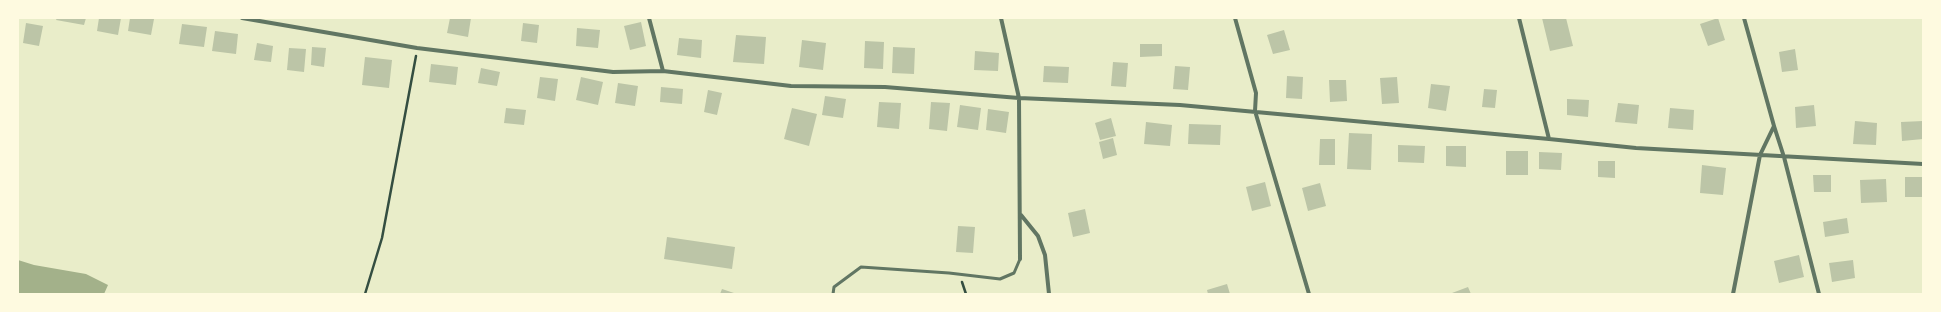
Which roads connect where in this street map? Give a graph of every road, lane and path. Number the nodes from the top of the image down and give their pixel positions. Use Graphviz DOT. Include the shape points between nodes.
graph roads {
  1 [pos="242,18"];
  2 [pos="649,18"];
  3 [pos="1001,18"];
  4 [pos="1235,18"];
  5 [pos="1519,18"];
  6 [pos="1744,18"];
  7 [pos="417,48"];
  8 [pos="663,71"];
  9 [pos="1019,98"];
  10 [pos="1255,111"];
  11 [pos="1774,126"];
  12 [pos="1549,138"];
  13 [pos="1760,155"];
  14 [pos="1784,157"];
  15 [pos="1923,164"];
  16 [pos="1021,215"];
  17 [pos="1020,259"];
  18 [pos="365,294"];
  19 [pos="833,294"];
  20 [pos="1049,294"];
  21 [pos="1309,294"];
  22 [pos="1733,294"];
  23 [pos="1819,294"];
  1 -- 7 [label="street"];
  2 -- 8 [label="street"];
  3 -- 9 [label="street"];
  4 -- 10 [label="street" via="1256,93"];
  5 -- 12 [label="street"];
  6 -- 11 [label="street"];
  7 -- 8 [label="street" via="613,72"];
  7 -- 18 [label="path" via="382,238"];
  8 -- 9 [label="street" via="791,86 885,87"];
  9 -- 10 [label="street"];
  9 -- 16 [label="street"];
  10 -- 12 [label="street"];
  10 -- 21 [label="street"];
  11 -- 13 [label="street"];
  11 -- 14 [label="street"];
  12 -- 13 [label="street" via="1636,148"];
  13 -- 14 [label="street"];
  13 -- 22 [label="street"];
  14 -- 15 [label="street"];
  14 -- 23 [label="street"];
  16 -- 17 [label="street"];
  16 -- 20 [label="street" via="1038,236 1045,255"];
  17 -- 19 [label="lane" via="1014,273 1000,279 949,272 861,267 834,288"];
}
